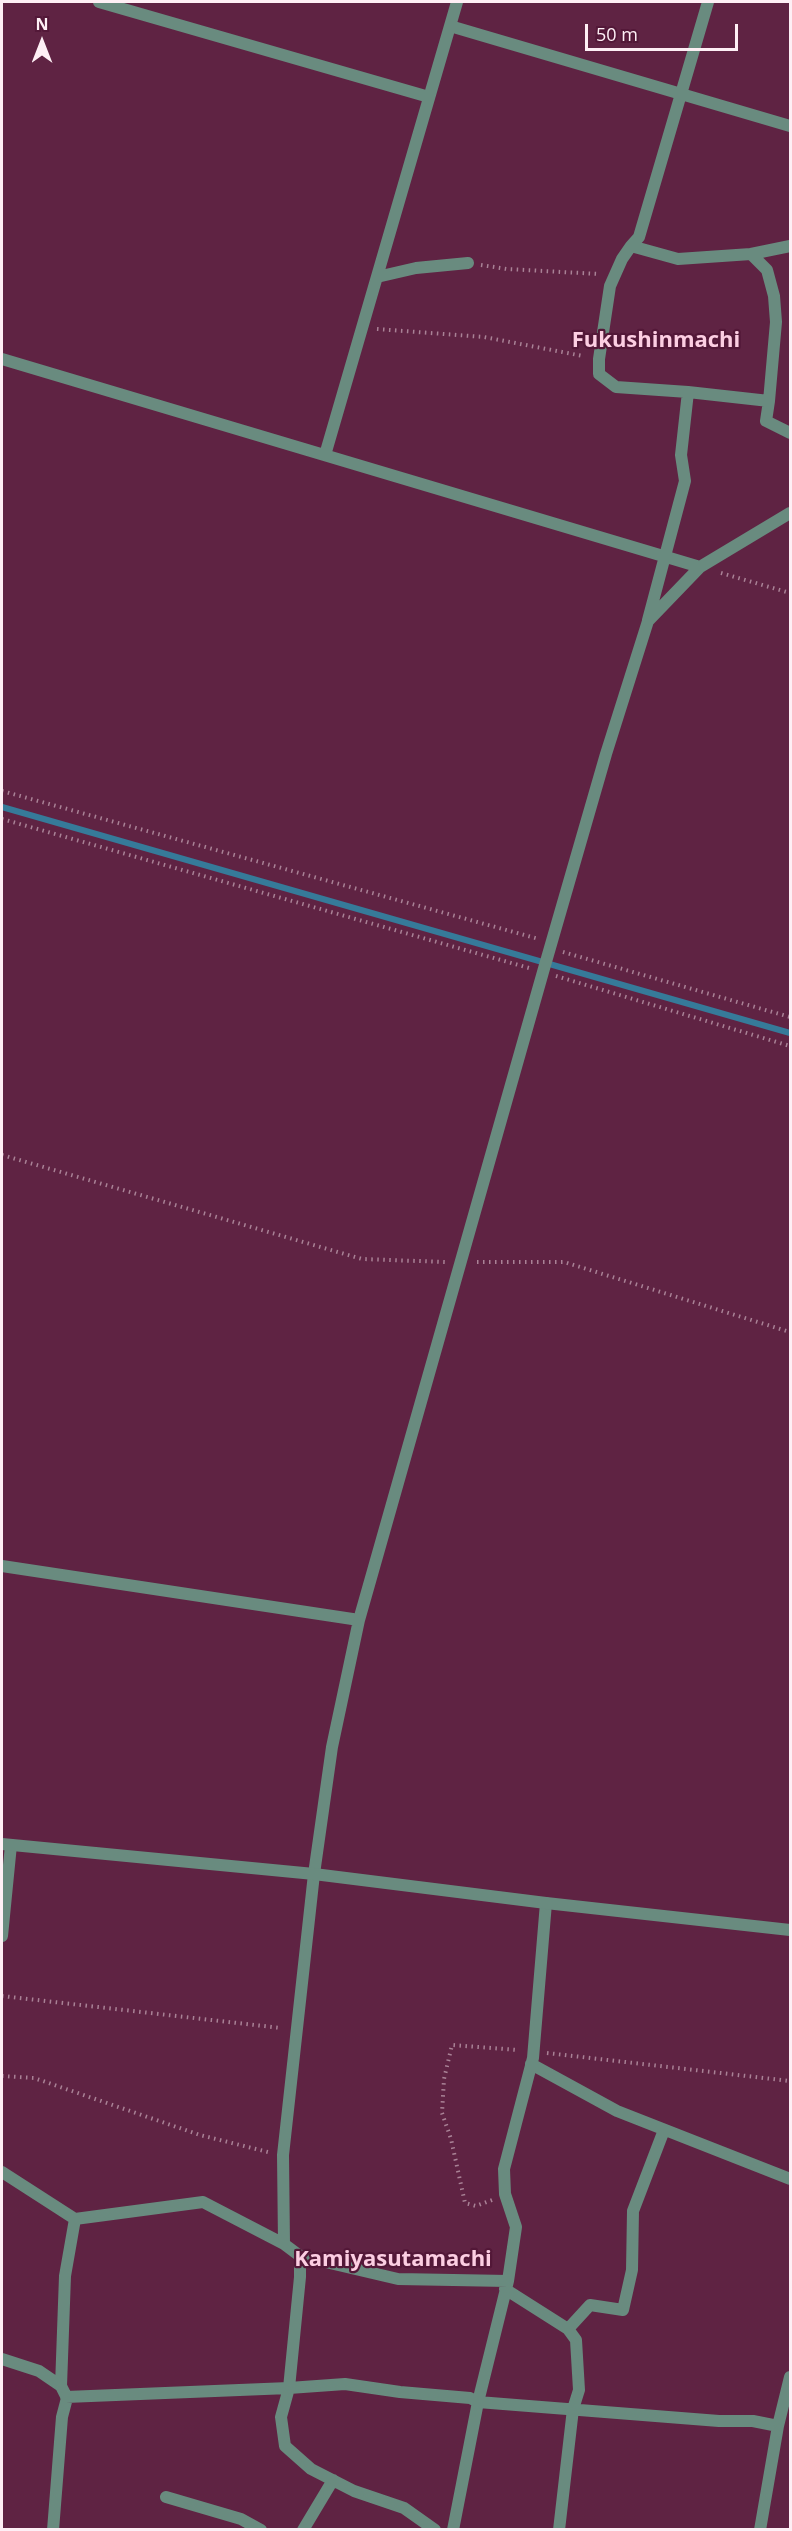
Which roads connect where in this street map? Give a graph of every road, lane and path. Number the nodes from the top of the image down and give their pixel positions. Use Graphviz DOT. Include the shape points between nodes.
graph roads {
  1 [pos="99,2"];
  2 [pos="457,2"];
  3 [pos="708,2"];
  4 [pos="450,26"];
  5 [pos="681,95"];
  6 [pos="429,97"];
  7 [pos="790,126"];
  8 [pos="631,246"];
  9 [pos="790,246"];
  10 [pos="751,254"];
  11 [pos="468,263"];
  12 [pos="615,275"];
  13 [pos="377,277"];
  14 [pos="362,328"];
  15 [pos="2,359"];
  16 [pos="599,359"];
  17 [pos="688,392"];
  18 [pos="769,401"];
  19 [pos="790,433"];
  20 [pos="325,455"];
  21 [pos="790,513"];
  22 [pos="664,556"];
  23 [pos="700,567"];
  24 [pos="790,593"];
  25 [pos="648,621"];
  26 [pos="2,791"];
  27 [pos="2,819"];
  28 [pos="551,946"];
  29 [pos="543,972"];
  30 [pos="790,1017"];
  31 [pos="790,1046"];
  32 [pos="2,1155"];
  33 [pos="462,1262"];
  34 [pos="790,1332"];
  35 [pos="2,1566"];
  36 [pos="359,1620"];
  37 [pos="6,1844"];
  38 [pos="314,1874"];
  39 [pos="546,1903"];
  40 [pos="790,1930"];
  41 [pos="2,1936"];
  42 [pos="2,1996"];
  43 [pos="297,2030"];
  44 [pos="532,2058"];
  45 [pos="2,2076"];
  46 [pos="790,2081"];
  47 [pos="664,2130"];
  48 [pos="283,2155"];
  49 [pos="2,2172"];
  50 [pos="790,2179"];
  51 [pos="505,2194"];
  52 [pos="75,2219"];
  53 [pos="284,2244"];
  54 [pos="300,2256"];
  55 [pos="506,2285"];
  56 [pos="568,2329"];
  57 [pos="2,2359"];
  58 [pos="790,2379"];
  59 [pos="289,2388"];
  60 [pos="64,2391"];
  61 [pos="478,2402"];
  62 [pos="573,2409"];
  63 [pos="778,2426"];
  64 [pos="333,2480"];
  65 [pos="166,2497"];
  66 [pos="53,2529"];
  67 [pos="261,2529"];
  68 [pos="303,2529"];
  69 [pos="435,2529"];
  70 [pos="453,2529"];
  71 [pos="559,2529"];
  72 [pos="760,2529"];
  1 -- 6 [label="street"];
  2 -- 4 [label="street"];
  3 -- 5 [label="street"];
  4 -- 5 [label="street"];
  4 -- 6 [label="street"];
  5 -- 7 [label="street"];
  5 -- 8 [label="street" via="639,237"];
  6 -- 13 [label="street"];
  8 -- 10 [label="street" via="678,259"];
  8 -- 12 [label="street"];
  9 -- 10 [label="street"];
  10 -- 18 [label="street" via="767,270 774,296 776,322"];
  11 -- 12 [label="path"];
  11 -- 13 [label="street"];
  12 -- 16 [label="street"];
  13 -- 14 [label="street"];
  14 -- 16 [label="path" via="484,337"];
  14 -- 20 [label="street"];
  15 -- 20 [label="street"];
  16 -- 17 [label="street" via="599,374 616,387"];
  17 -- 18 [label="street"];
  17 -- 22 [label="street" via="681,455 685,481"];
  18 -- 19 [label="street" via="766,421"];
  20 -- 22 [label="street"];
  21 -- 23 [label="street"];
  22 -- 23 [label="street"];
  22 -- 25 [label="street"];
  23 -- 24 [label="path"];
  23 -- 25 [label="street"];
  25 -- 28 [label="street"];
  26 -- 28 [label="path"];
  27 -- 29 [label="path"];
  28 -- 29 [label="street"];
  28 -- 30 [label="path"];
  29 -- 31 [label="path"];
  29 -- 33 [label="street"];
  32 -- 33 [label="path" via="362,1259"];
  33 -- 34 [label="path" via="564,1262"];
  33 -- 36 [label="street"];
  35 -- 36 [label="street"];
  36 -- 38 [label="street" via="332,1747"];
  37 -- 38 [label="street"];
  37 -- 41 [label="street"];
  38 -- 39 [label="street"];
  38 -- 43 [label="street"];
  39 -- 40 [label="street"];
  39 -- 44 [label="street"];
  42 -- 43 [label="path"];
  43 -- 48 [label="street"];
  44 -- 46 [label="path"];
  44 -- 47 [label="street" via="617,2111"];
  44 -- 51 [label="street" via="504,2169"];
  44 -- 51 [label="path" via="452,2045 444,2079 442,2113 465,2203 476,2206"];
  45 -- 48 [label="path" via="34,2078 200,2135"];
  47 -- 50 [label="street"];
  47 -- 56 [label="street" via="633,2211 632,2270 623,2310 590,2305"];
  48 -- 53 [label="street"];
  49 -- 52 [label="street"];
  51 -- 55 [label="street" via="516,2227"];
  52 -- 53 [label="street" via="203,2202"];
  52 -- 60 [label="street" via="66,2277"];
  53 -- 54 [label="street"];
  54 -- 55 [label="street" via="398,2279"];
  54 -- 59 [label="street"];
  55 -- 56 [label="street"];
  55 -- 61 [label="street"];
  56 -- 62 [label="street" via="576,2340 579,2368 579,2390"];
  57 -- 60 [label="street" via="39,2371"];
  58 -- 63 [label="street"];
  59 -- 60 [label="street"];
  59 -- 61 [label="street" via="345,2384"];
  59 -- 64 [label="street" via="281,2417 285,2446 311,2469"];
  60 -- 66 [label="street"];
  61 -- 62 [label="street"];
  61 -- 70 [label="street"];
  62 -- 63 [label="street"];
  62 -- 71 [label="street"];
  63 -- 72 [label="street"];
  64 -- 68 [label="street"];
  64 -- 69 [label="street" via="404,2508"];
  65 -- 67 [label="street" via="241,2519"];
}
